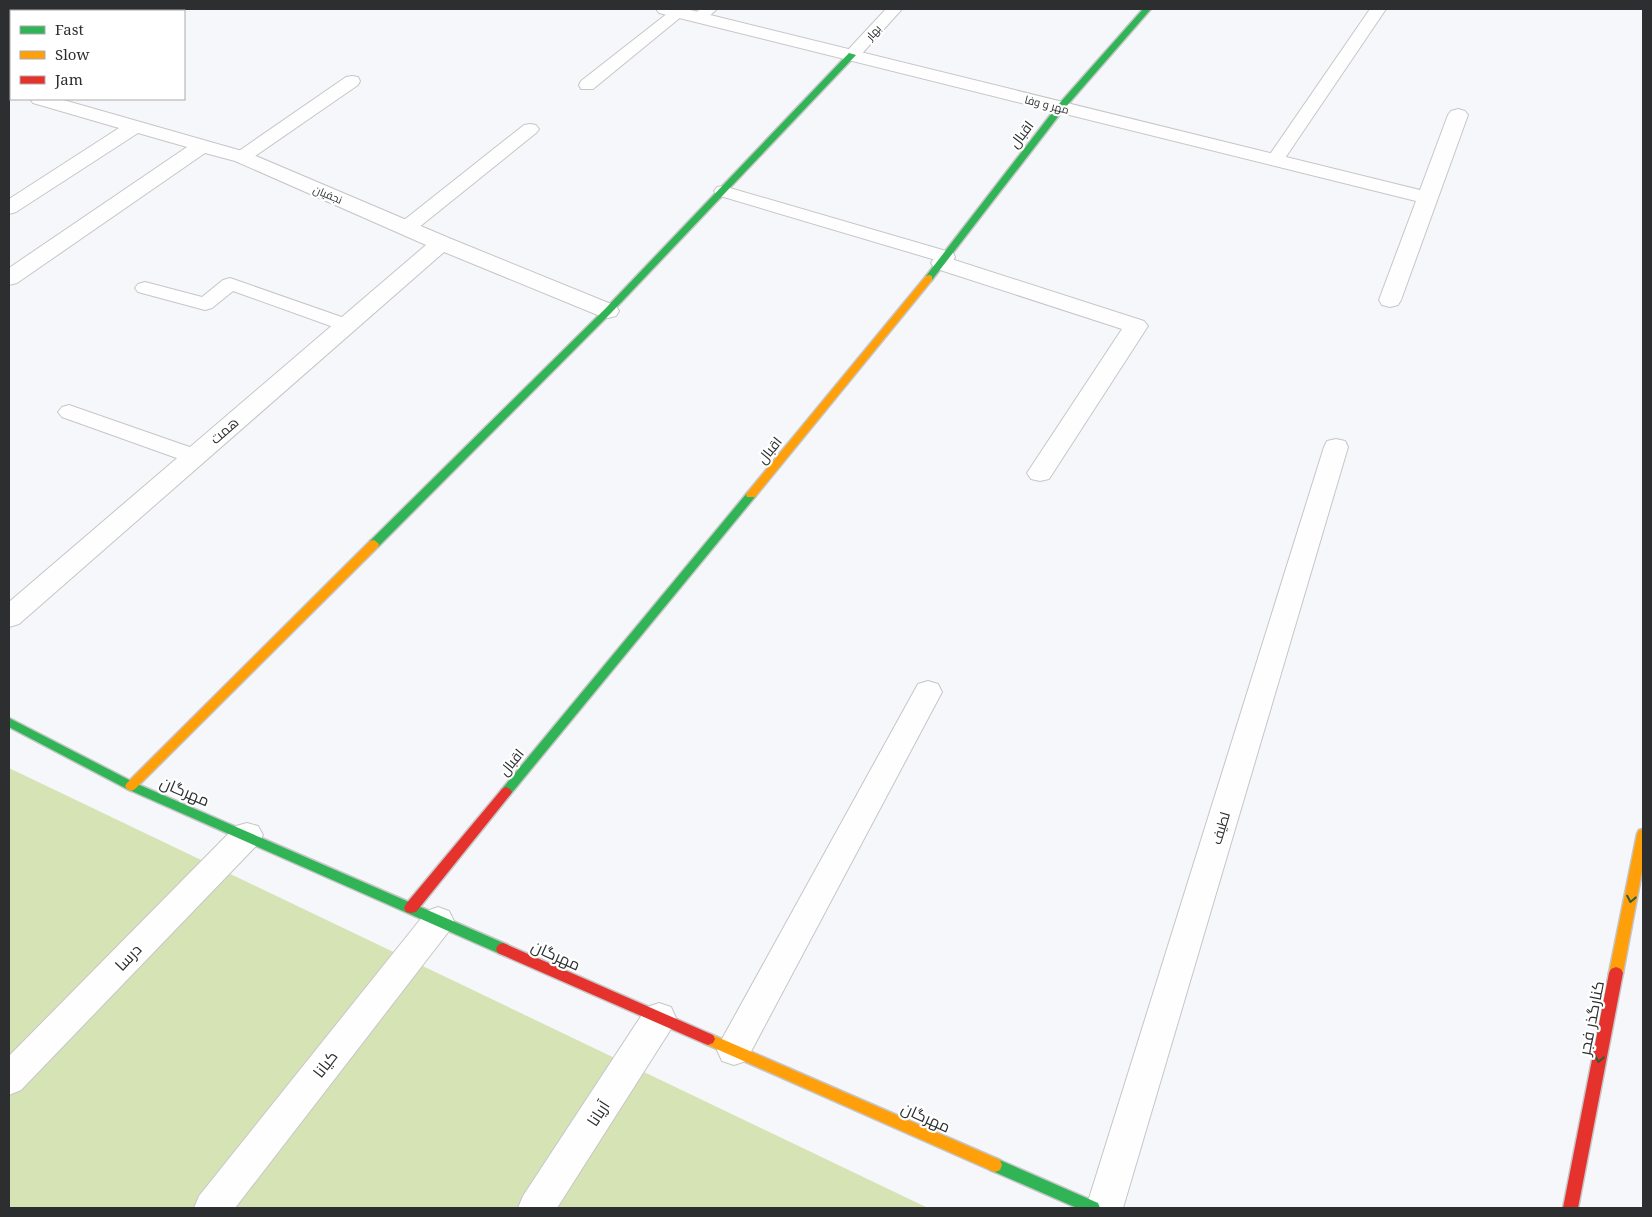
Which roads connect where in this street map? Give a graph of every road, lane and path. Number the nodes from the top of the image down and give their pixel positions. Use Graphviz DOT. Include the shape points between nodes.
graph roads {
  1 [pos="894,9"];
  2 [pos="1148,9"];
  3 [pos="1378,9"];
  4 [pos="672,10"];
  5 [pos="704,13"];
  6 [pos="852,55"];
  7 [pos="352,81"];
  8 [pos="587,85"];
  9 [pos="47,100"];
  10 [pos="1061,107"];
  11 [pos="1458,115"];
  12 [pos="136,126"];
  13 [pos="530,129"];
  14 [pos="202,146"];
  15 [pos="242,157"];
  16 [pos="1275,160"];
  17 [pos="722,191"];
  18 [pos="1429,198"];
  19 [pos="9,208"];
  20 [pos="406,228"];
  21 [pos="441,243"];
  22 [pos="944,260"];
  23 [pos="9,278"];
  24 [pos="145,288"];
  25 [pos="1390,300"];
  26 [pos="608,311"];
  27 [pos="346,325"];
  28 [pos="69,412"];
  29 [pos="1336,447"];
  30 [pos="193,456"];
  31 [pos="1040,473"];
  32 [pos="9,618"];
  33 [pos="928,692"];
  34 [pos="9,722"];
  35 [pos="131,786"];
  36 [pos="1643,834"];
  37 [pos="247,835"];
  38 [pos="425,914"];
  39 [pos="659,1018"];
  40 [pos="734,1050"];
  41 [pos="9,1079"];
  42 [pos="212,1208"];
  43 [pos="536,1208"];
  44 [pos="1093,1208"];
  45 [pos="1104,1208"];
  46 [pos="1570,1208"];
  1 -- 6 [label="lane, بهار"];
  2 -- 10 [label="street, اقبال"];
  3 -- 16 [label="lane"];
  4 -- 5 [label="street, مهر و وفا"];
  4 -- 8 [label="lane"];
  5 -- 6 [label="street, مهر و وفا"];
  6 -- 10 [label="street, مهر و وفا"];
  6 -- 17 [label="street"];
  7 -- 15 [label="lane"];
  9 -- 12 [label="street, نجفیان"];
  10 -- 16 [label="street, مهر و وفا"];
  10 -- 22 [label="street, اقبال"];
  11 -- 18 [label="street"];
  12 -- 14 [label="street, نجفیان"];
  12 -- 19 [label="street"];
  13 -- 20 [label="lane"];
  14 -- 15 [label="street, نجفیان"];
  14 -- 23 [label="street"];
  15 -- 20 [label="street, نجفیان"];
  16 -- 18 [label="street, مهر و وفا"];
  17 -- 22 [label="lane"];
  17 -- 26 [label="street"];
  18 -- 25 [label="street"];
  20 -- 21 [label="street, نجفیان"];
  21 -- 26 [label="street, نجفیان"];
  21 -- 27 [label="street, همت"];
  22 -- 31 [label="street" via="1136,326"];
  22 -- 38 [label="street, اقبال"];
  24 -- 27 [label="lane" via="204,304 230,284"];
  26 -- 35 [label="street"];
  27 -- 30 [label="street, همت"];
  28 -- 30 [label="lane"];
  29 -- 45 [label="street, لطیف"];
  30 -- 32 [label="street, همت"];
  33 -- 40 [label="street"];
  34 -- 35 [label="street, مهرگان"];
  35 -- 37 [label="street, مهرگان"];
  36 -- 46 [label="street, کنارگذر فجر, one-way"];
  37 -- 38 [label="street, مهرگان"];
  37 -- 41 [label="street, درسا"];
  38 -- 39 [label="street, مهرگان"];
  38 -- 42 [label="street, کیانا"];
  39 -- 40 [label="street, مهرگان"];
  39 -- 43 [label="street, آریانا"];
  40 -- 44 [label="street, مهرگان"];
}
